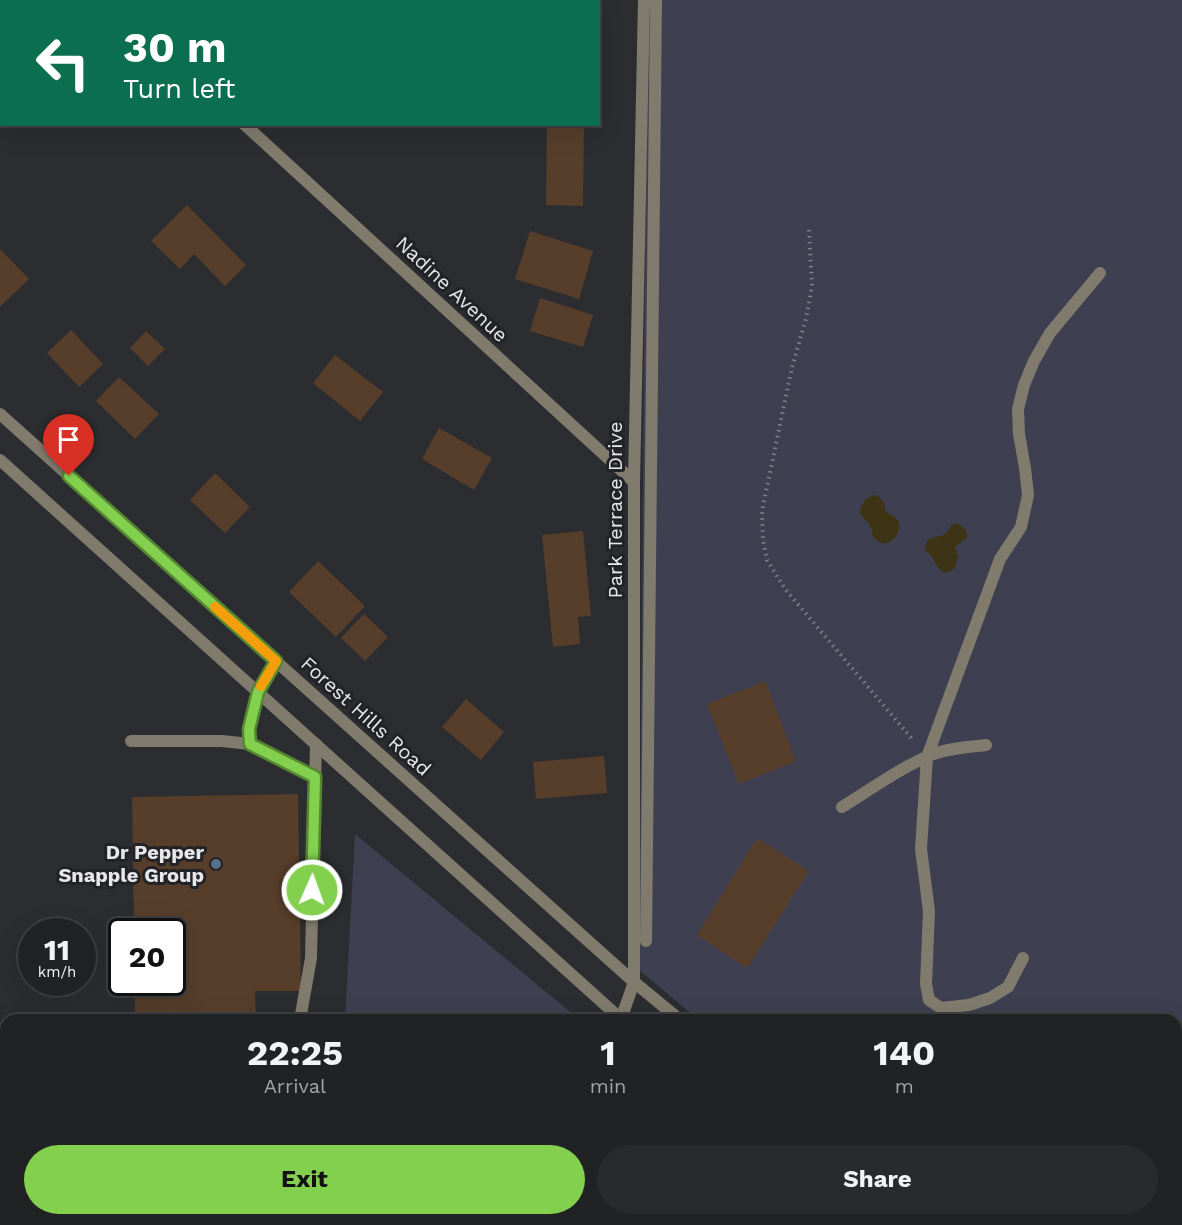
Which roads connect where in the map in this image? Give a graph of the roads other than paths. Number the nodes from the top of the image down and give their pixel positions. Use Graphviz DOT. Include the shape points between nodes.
graph roads {
  1 [pos="644,0"];
  2 [pos="656,0"];
  3 [pos="256,130"];
  4 [pos="1100,273"];
  5 [pos="0,414"];
  6 [pos="0,460"];
  7 [pos="633,482"];
  8 [pos="276,661"];
  9 [pos="258,692"];
  10 [pos="131,741"];
  11 [pos="250,744"];
  12 [pos="316,744"];
  13 [pos="986,745"];
  14 [pos="927,757"];
  15 [pos="315,777"];
  16 [pos="842,807"];
  17 [pos="646,940"];
  18 [pos="1023,958"];
  19 [pos="634,982"];
  20 [pos="301,1014"];
  21 [pos="616,1014"];
  22 [pos="624,1014"];
  23 [pos="673,1014"];
  1 -- 7 [label="street, Park Terrace Drive"];
  2 -- 17 [label="street"];
  3 -- 7 [label="street, Nadine Avenue"];
  4 -- 14 [label="street" via="1050,333 1024,385 1018,409 1018,434 1028,495 1021,527 1000,559"];
  5 -- 8 [label="street, Forest Hills Road"];
  6 -- 9 [label="street"];
  7 -- 19 [label="street, Park Terrace Drive"];
  8 -- 9 [label="street"];
  8 -- 19 [label="street, Forest Hills Road"];
  9 -- 11 [label="street" via="249,729"];
  9 -- 12 [label="street"];
  10 -- 11 [label="street"];
  11 -- 15 [label="street"];
  12 -- 15 [label="street"];
  12 -- 21 [label="street"];
  13 -- 14 [label="street" via="955,748"];
  14 -- 16 [label="street"];
  14 -- 18 [label="street" via="921,849 929,911 929,1000 941,1008 990,998 1008,987"];
  15 -- 20 [label="street" via="311,958"];
  19 -- 22 [label="street, Park Terrace Drive"];
  19 -- 23 [label="street, Forest Hills Road"];
}
